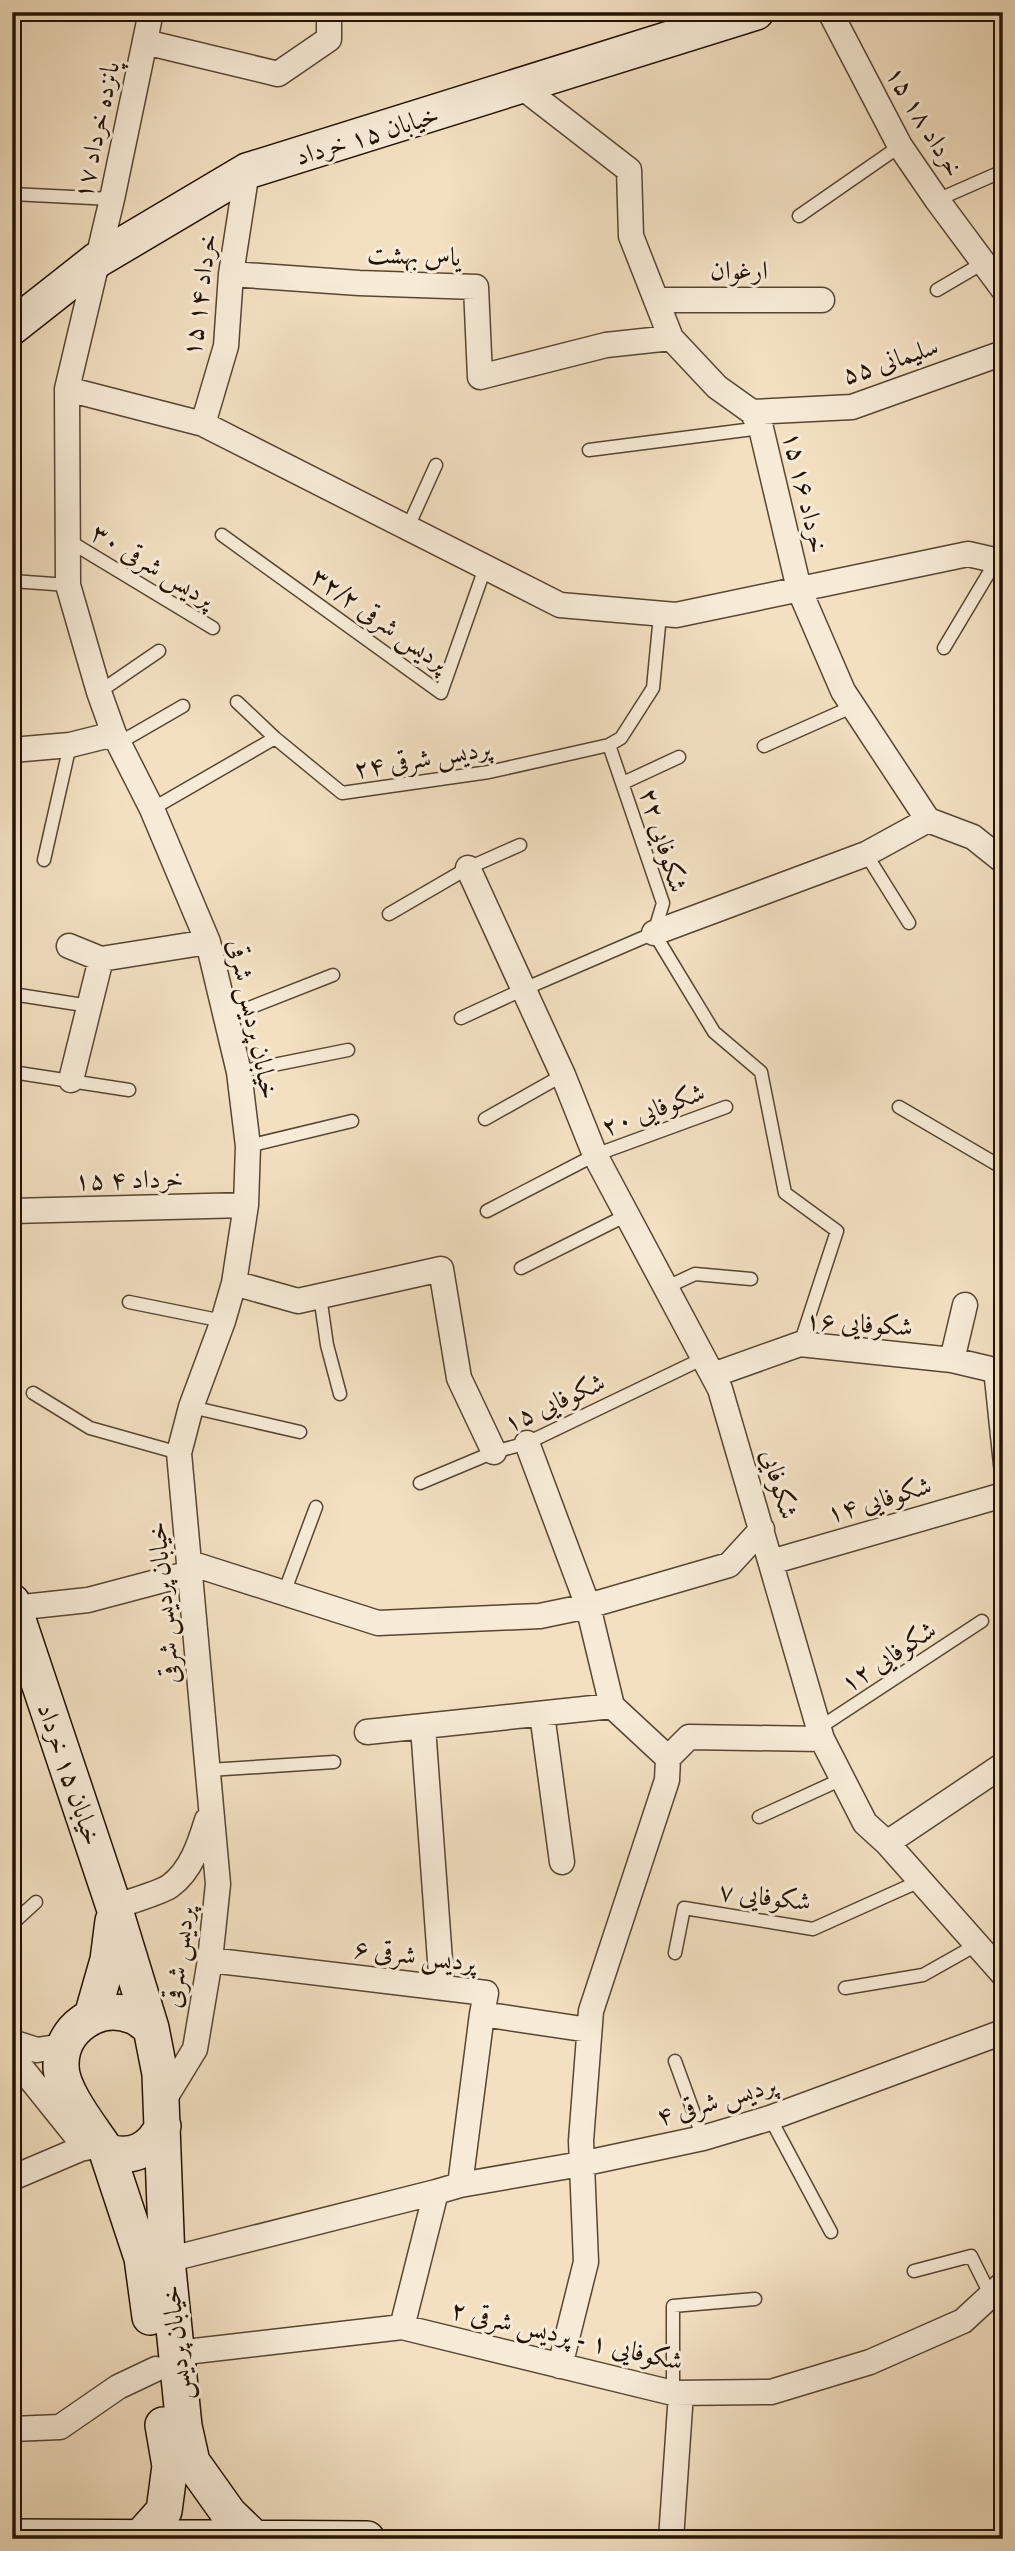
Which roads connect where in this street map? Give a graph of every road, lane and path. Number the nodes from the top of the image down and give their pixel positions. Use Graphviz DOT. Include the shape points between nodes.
graph roads {
  1 [pos="151,12"];
  2 [pos="329,12"];
  3 [pos="756,12"];
  4 [pos="830,12"];
  5 [pos="145,42"];
  6 [pos="522,87"];
  7 [pos="900,146"];
  8 [pos="247,171"];
  9 [pos="1003,171"];
  10 [pos="12,194"];
  11 [pos="112,199"];
  12 [pos="937,200"];
  13 [pos="799,216"];
  14 [pos="97,260"];
  15 [pos="983,263"];
  16 [pos="231,274"];
  17 [pos="1003,289"];
  18 [pos="937,290"];
  19 [pos="656,300"];
  20 [pos="822,300"];
  21 [pos="12,327"];
  22 [pos="671,338"];
  23 [pos="1003,353"];
  24 [pos="68,389"];
  25 [pos="756,420"];
  26 [pos="203,424"];
  27 [pos="589,450"];
  28 [pos="436,465"];
  29 [pos="408,527"];
  30 [pos="222,535"];
  31 [pos="69,541"];
  32 [pos="999,561"];
  33 [pos="485,568"];
  34 [pos="12,581"];
  35 [pos="68,585"];
  36 [pos="799,589"];
  37 [pos="660,615"];
  38 [pos="213,628"];
  39 [pos="944,648"];
  40 [pos="159,652"];
  41 [pos="99,692"];
  42 [pos="237,702"];
  43 [pos="183,706"];
  44 [pos="854,706"];
  45 [pos="116,738"];
  46 [pos="275,738"];
  47 [pos="70,745"];
  48 [pos="609,745"];
  49 [pos="764,746"];
  50 [pos="12,750"];
  51 [pos="680,757"];
  52 [pos="623,783"];
  53 [pos="152,809"];
  54 [pos="928,820"];
  55 [pos="520,845"];
  56 [pos="998,851"];
  57 [pos="866,854"];
  58 [pos="44,860"];
  59 [pos="468,869"];
  60 [pos="389,914"];
  61 [pos="909,923"];
  62 [pos="654,933"];
  63 [pos="208,942"];
  64 [pos="69,946"];
  65 [pos="102,959"];
  66 [pos="332,975"];
  67 [pos="524,989"];
  68 [pos="12,993"];
  69 [pos="90,1006"];
  70 [pos="226,1017"];
  71 [pos="461,1018"];
  72 [pos="348,1050"];
  73 [pos="12,1072"];
  74 [pos="239,1072"];
  75 [pos="563,1075"];
  76 [pos="71,1080"];
  77 [pos="129,1090"];
  78 [pos="726,1107"];
  79 [pos="899,1107"];
  80 [pos="485,1119"];
  81 [pos="352,1121"];
  82 [pos="248,1146"];
  83 [pos="594,1155"];
  84 [pos="1003,1168"];
  85 [pos="246,1205"];
  86 [pos="12,1211"];
  87 [pos="487,1211"];
  88 [pos="626,1215"];
  89 [pos="521,1268"];
  90 [pos="751,1279"];
  91 [pos="234,1283"];
  92 [pos="667,1287"];
  93 [pos="320,1296"];
  94 [pos="129,1302"];
  95 [pos="965,1305"];
  96 [pos="223,1321"];
  97 [pos="800,1344"];
  98 [pos="952,1360"];
  99 [pos="709,1366"];
  100 [pos="996,1372"];
  101 [pos="33,1393"];
  102 [pos="340,1394"];
  103 [pos="191,1407"];
  104 [pos="300,1432"];
  105 [pos="527,1443"];
  106 [pos="494,1452"];
  107 [pos="179,1453"];
  108 [pos="420,1483"];
  109 [pos="1003,1494"];
  110 [pos="316,1507"];
  111 [pos="762,1529"];
  112 [pos="771,1562"];
  113 [pos="190,1568"];
  114 [pos="284,1593"];
  115 [pos="13,1605"];
  116 [pos="588,1606"];
  117 [pos="982,1621"];
  118 [pos="612,1706"];
  119 [pos="542,1714"];
  120 [pos="423,1727"];
  121 [pos="368,1732"];
  122 [pos="821,1734"];
  123 [pos="668,1758"];
  124 [pos="334,1762"];
  125 [pos="1003,1765"];
  126 [pos="209,1770"];
  127 [pos="842,1779"];
  128 [pos="210,1809"];
  129 [pos="759,1816"];
  130 [pos="887,1843"];
  131 [pos="562,1862"];
  132 [pos="920,1881"];
  133 [pos="36,1902"];
  134 [pos="114,1907"];
  135 [pos="12,1924"];
  136 [pos="978,1944"];
  137 [pos="675,1953"];
  138 [pos="210,1960"];
  139 [pos="1003,1974"];
  140 [pos="442,1988"];
  141 [pos="845,1988"];
  142 [pos="482,2014"];
  143 [pos="92,2016"];
  144 [pos="151,2028"];
  145 [pos="589,2030"];
  146 [pos="1003,2032"];
  147 [pos="12,2042"];
  148 [pos="63,2046"];
  149 [pos="12,2056"];
  150 [pos="675,2061"];
  151 [pos="162,2114"];
  152 [pos="770,2118"];
  153 [pos="703,2138"];
  154 [pos="96,2149"];
  155 [pos="582,2164"];
  156 [pos="12,2178"];
  157 [pos="460,2185"];
  158 [pos="436,2192"];
  159 [pos="831,2232"];
  160 [pos="167,2260"];
  161 [pos="915,2271"];
  162 [pos="996,2289"];
  163 [pos="755,2299"];
  164 [pos="402,2327"];
  165 [pos="167,2361"];
  166 [pos="560,2366"];
  167 [pos="677,2393"];
  168 [pos="12,2430"];
  169 [pos="12,2537"];
  170 [pos="253,2537"];
  171 [pos="139,2539"];
  172 [pos="367,2539"];
  173 [pos="671,2539"];
  1 -- 5 [label="street, پانزده خرداد ۱۷"];
  2 -- 5 [label="street" via="329,39 278,75"];
  3 -- 6 [label="street, خیابان ۱۵ خرداد"];
  4 -- 7 [label="street, ۱۵ خرداد ۱۸"];
  5 -- 11 [label="street, پانزده خرداد ۱۷"];
  6 -- 8 [label="street, خیابان ۱۵ خرداد"];
  6 -- 19 [label="street, ۱۵ خرداد ۱۶" via="629,170 631,236"];
  7 -- 12 [label="street, ۱۵ خرداد ۱۸"];
  7 -- 13 [label="lane"];
  8 -- 14 [label="street, خیابان ۱۵ خرداد"];
  8 -- 16 [label="street, ۱۵ خرداد ۱۴"];
  9 -- 12 [label="lane"];
  10 -- 11 [label="lane"];
  11 -- 14 [label="street, پانزده خرداد ۱۷"];
  12 -- 15 [label="street, ۱۵ خرداد ۱۸"];
  14 -- 21 [label="street, خیابان ۱۵ خرداد"];
  14 -- 24 [label="street, خیابان پردیس شرقی"];
  15 -- 17 [label="street, ۱۵ خرداد ۱۸"];
  15 -- 18 [label="lane"];
  16 -- 22 [label="street, یاس بهشت" via="476,287 480,377 606,345"];
  16 -- 26 [label="street, ۱۵ خرداد ۱۴" via="226,346"];
  19 -- 20 [label="street, ارغوان"];
  19 -- 22 [label="street, ۱۵ خرداد ۱۶"];
  22 -- 25 [label="street, ۱۵ خرداد ۱۶"];
  23 -- 25 [label="street, سلیمانی ۵۵" via="852,407"];
  24 -- 26 [label="street"];
  24 -- 31 [label="street, خیابان پردیس شرقی"];
  25 -- 27 [label="lane"];
  25 -- 36 [label="street, ۱۵ خرداد ۱۶"];
  26 -- 29 [label="street"];
  28 -- 29 [label="lane"];
  29 -- 33 [label="street"];
  30 -- 33 [label="lane, پردیس شرقی ۳۲/۲" via="441,692"];
  31 -- 35 [label="street, خیابان پردیس شرقی"];
  31 -- 38 [label="lane, پردیس شرقی ۳۰"];
  32 -- 36 [label="street" via="968,554"];
  32 -- 39 [label="lane"];
  33 -- 37 [label="street" via="560,606"];
  34 -- 35 [label="lane"];
  35 -- 41 [label="street, خیابان پردیس شرقی"];
  36 -- 37 [label="street"];
  36 -- 44 [label="street, ۱۵ خرداد ۱۶" via="843,691"];
  37 -- 48 [label="lane" via="653,688 621,737"];
  40 -- 41 [label="lane"];
  41 -- 45 [label="street, خیابان پردیس شرقی"];
  42 -- 46 [label="lane, پردیس شرقی ۲۴"];
  43 -- 45 [label="lane"];
  44 -- 49 [label="lane"];
  44 -- 54 [label="street, ۱۵ خرداد ۱۶"];
  45 -- 47 [label="street"];
  45 -- 53 [label="street, خیابان پردیس شرقی"];
  46 -- 48 [label="lane, پردیس شرقی ۲۴" via="342,793 489,772"];
  46 -- 53 [label="lane"];
  47 -- 50 [label="street"];
  47 -- 58 [label="lane"];
  48 -- 52 [label="lane, شکوفایی ۲۲"];
  51 -- 52 [label="lane"];
  52 -- 62 [label="lane, شکوفایی ۲۲" via="663,903"];
  53 -- 63 [label="street, خیابان پردیس شرقی"];
  54 -- 56 [label="street"];
  54 -- 57 [label="street"];
  55 -- 59 [label="lane"];
  57 -- 61 [label="lane"];
  57 -- 62 [label="street"];
  59 -- 60 [label="lane"];
  59 -- 67 [label="street, شکوفایی"];
  62 -- 67 [label="lane, شکوفایی ۲۲"];
  62 -- 97 [label="lane" via="714,1032 761,1072 785,1193 837,1231"];
  63 -- 65 [label="street"];
  63 -- 70 [label="street, خیابان پردیس شرقی"];
  64 -- 65 [label="street"];
  65 -- 69 [label="street"];
  66 -- 70 [label="lane"];
  67 -- 71 [label="lane, شکوفایی ۲۲"];
  67 -- 75 [label="street, شکوفایی"];
  68 -- 69 [label="lane"];
  69 -- 76 [label="street"];
  70 -- 74 [label="street, خیابان پردیس شرقی"];
  72 -- 74 [label="lane"];
  73 -- 76 [label="lane"];
  74 -- 82 [label="street, خیابان پردیس شرقی"];
  75 -- 80 [label="lane"];
  75 -- 83 [label="street, شکوفایی"];
  76 -- 77 [label="lane"];
  78 -- 83 [label="lane, شکوفایی ۲۰"];
  79 -- 84 [label="lane"];
  81 -- 82 [label="lane"];
  82 -- 85 [label="street, خیابان پردیس شرقی"];
  83 -- 87 [label="lane, شکوفایی ۲۰"];
  83 -- 88 [label="street, شکوفایی"];
  85 -- 86 [label="street, ۱۵ خرداد ۴"];
  85 -- 91 [label="street, خیابان پردیس شرقی"];
  88 -- 89 [label="lane"];
  88 -- 92 [label="street, شکوفایی"];
  90 -- 92 [label="lane" via="695,1274"];
  91 -- 93 [label="street" via="298,1301"];
  91 -- 96 [label="street, خیابان پردیس شرقی"];
  92 -- 99 [label="street, شکوفایی"];
  93 -- 102 [label="lane"];
  93 -- 106 [label="street" via="441,1269 459,1378"];
  94 -- 96 [label="lane"];
  95 -- 98 [label="street"];
  96 -- 103 [label="street, خیابان پردیس شرقی"];
  97 -- 98 [label="street, شکوفایی ۱۶"];
  97 -- 99 [label="street, شکوفایی ۱۶"];
  98 -- 100 [label="street, شکوفایی ۱۶"];
  99 -- 105 [label="lane, شکوفایی ۱۵"];
  99 -- 111 [label="street, شکوفایی"];
  100 -- 109 [label="lane"];
  101 -- 107 [label="lane" via="90,1428"];
  103 -- 104 [label="lane"];
  103 -- 107 [label="street, خیابان پردیس شرقی"];
  105 -- 106 [label="lane, شکوفایی ۱۵"];
  105 -- 116 [label="street"];
  106 -- 108 [label="lane, شکوفایی ۱۵"];
  107 -- 113 [label="street, خیابان پردیس شرقی"];
  109 -- 112 [label="street, شکوفایی ۱۴"];
  110 -- 114 [label="lane"];
  111 -- 112 [label="street, شکوفایی"];
  111 -- 116 [label="street" via="729,1565"];
  112 -- 122 [label="street, شکوفایی"];
  113 -- 114 [label="street"];
  113 -- 115 [label="street" via="89,1600"];
  113 -- 126 [label="street, خیابان پردیس شرقی"];
  114 -- 116 [label="street" via="379,1623 540,1616"];
  115 -- 134 [label="street, خیابان ۱۵ خرداد"];
  116 -- 118 [label="street"];
  117 -- 122 [label="lane, شکوفایی ۱۲"];
  118 -- 119 [label="street"];
  118 -- 123 [label="street"];
  119 -- 120 [label="street"];
  119 -- 131 [label="street"];
  120 -- 121 [label="street"];
  120 -- 140 [label="street"];
  122 -- 123 [label="street" via="689,1737"];
  122 -- 127 [label="street, شکوفایی"];
  123 -- 145 [label="street" via="667,1780 591,2011"];
  124 -- 126 [label="lane"];
  125 -- 130 [label="street"];
  126 -- 128 [label="street, خیابان پردیس شرقی"];
  127 -- 129 [label="lane"];
  127 -- 130 [label="street, شکوفایی" via="864,1823"];
  128 -- 134 [label="street" via="188,1866 170,1886"];
  128 -- 138 [label="street, پردیس شرقی" via="218,1884"];
  130 -- 132 [label="street, شکوفایی"];
  132 -- 136 [label="street, شکوفایی"];
  132 -- 137 [label="lane, شکوفایی ۷" via="813,1929 684,1908"];
  133 -- 135 [label="lane"];
  134 -- 143 [label="street" via="108,1960"];
  134 -- 144 [label="street, خیابان ۱۵ خرداد"];
  136 -- 139 [label="street, شکوفایی"];
  136 -- 141 [label="lane" via="923,1975"];
  138 -- 140 [label="street, پردیس شرقی ۶"];
  138 -- 151 [label="street, پردیس شرقی" via="195,2049"];
  140 -- 142 [label="street, پردیس شرقی ۶" via="486,1993"];
  142 -- 145 [label="street, پردیس شرقی ۶"];
  142 -- 157 [label="street"];
  143 -- 144 [label="street" via="113,2012 134,2016"];
  143 -- 148 [label="street" via="74,2028"];
  144 -- 151 [label="street"];
  145 -- 155 [label="street"];
  146 -- 152 [label="street, پردیس شرقی ۴"];
  147 -- 148 [label="street" via="37,2050"];
  148 -- 154 [label="street" via="60,2067 66,2087"];
  149 -- 154 [label="street"];
  150 -- 153 [label="lane"];
  151 -- 154 [label="street" via="157,2138 147,2148 120,2155"];
  151 -- 160 [label="street, خیابان پردیس"];
  152 -- 153 [label="street, پردیس شرقی ۴"];
  152 -- 159 [label="lane"];
  153 -- 155 [label="street, پردیس شرقی ۴"];
  154 -- 156 [label="street"];
  154 -- 165 [label="street, خیابان پردیس" via="123,2200"];
  155 -- 157 [label="street, پردیس شرقی ۴"];
  155 -- 166 [label="street" via="586,2262"];
  157 -- 158 [label="street, پردیس شرقی ۴"];
  158 -- 160 [label="street, پردیس شرقی ۴"];
  158 -- 164 [label="street"];
  160 -- 165 [label="street, خیابان پردیس"];
  161 -- 162 [label="lane" via="971,2256"];
  162 -- 167 [label="street, شکوفایی ۱ - پردیس شرقی ۲" via="962,2321 870,2362 771,2392"];
  163 -- 167 [label="lane" via="673,2306"];
  164 -- 165 [label="street, شکوفایی ۱ - پردیس شرقی ۲"];
  164 -- 166 [label="street, شکوفایی ۱ - پردیس شرقی ۲"];
  165 -- 168 [label="street, شکوفایی ۱ - پردیس شرقی ۲" via="118,2387 60,2427"];
  165 -- 170 [label="street, خیابان پردیس" via="192,2462 229,2514"];
  165 -- 171 [label="street, خیابان پردیس" via="170,2466 164,2511"];
  166 -- 167 [label="street, شکوفایی ۱ - پردیس شرقی ۲"];
  167 -- 173 [label="street"];
  169 -- 171 [label="street"];
  170 -- 171 [label="street"];
  170 -- 172 [label="street"];
}
